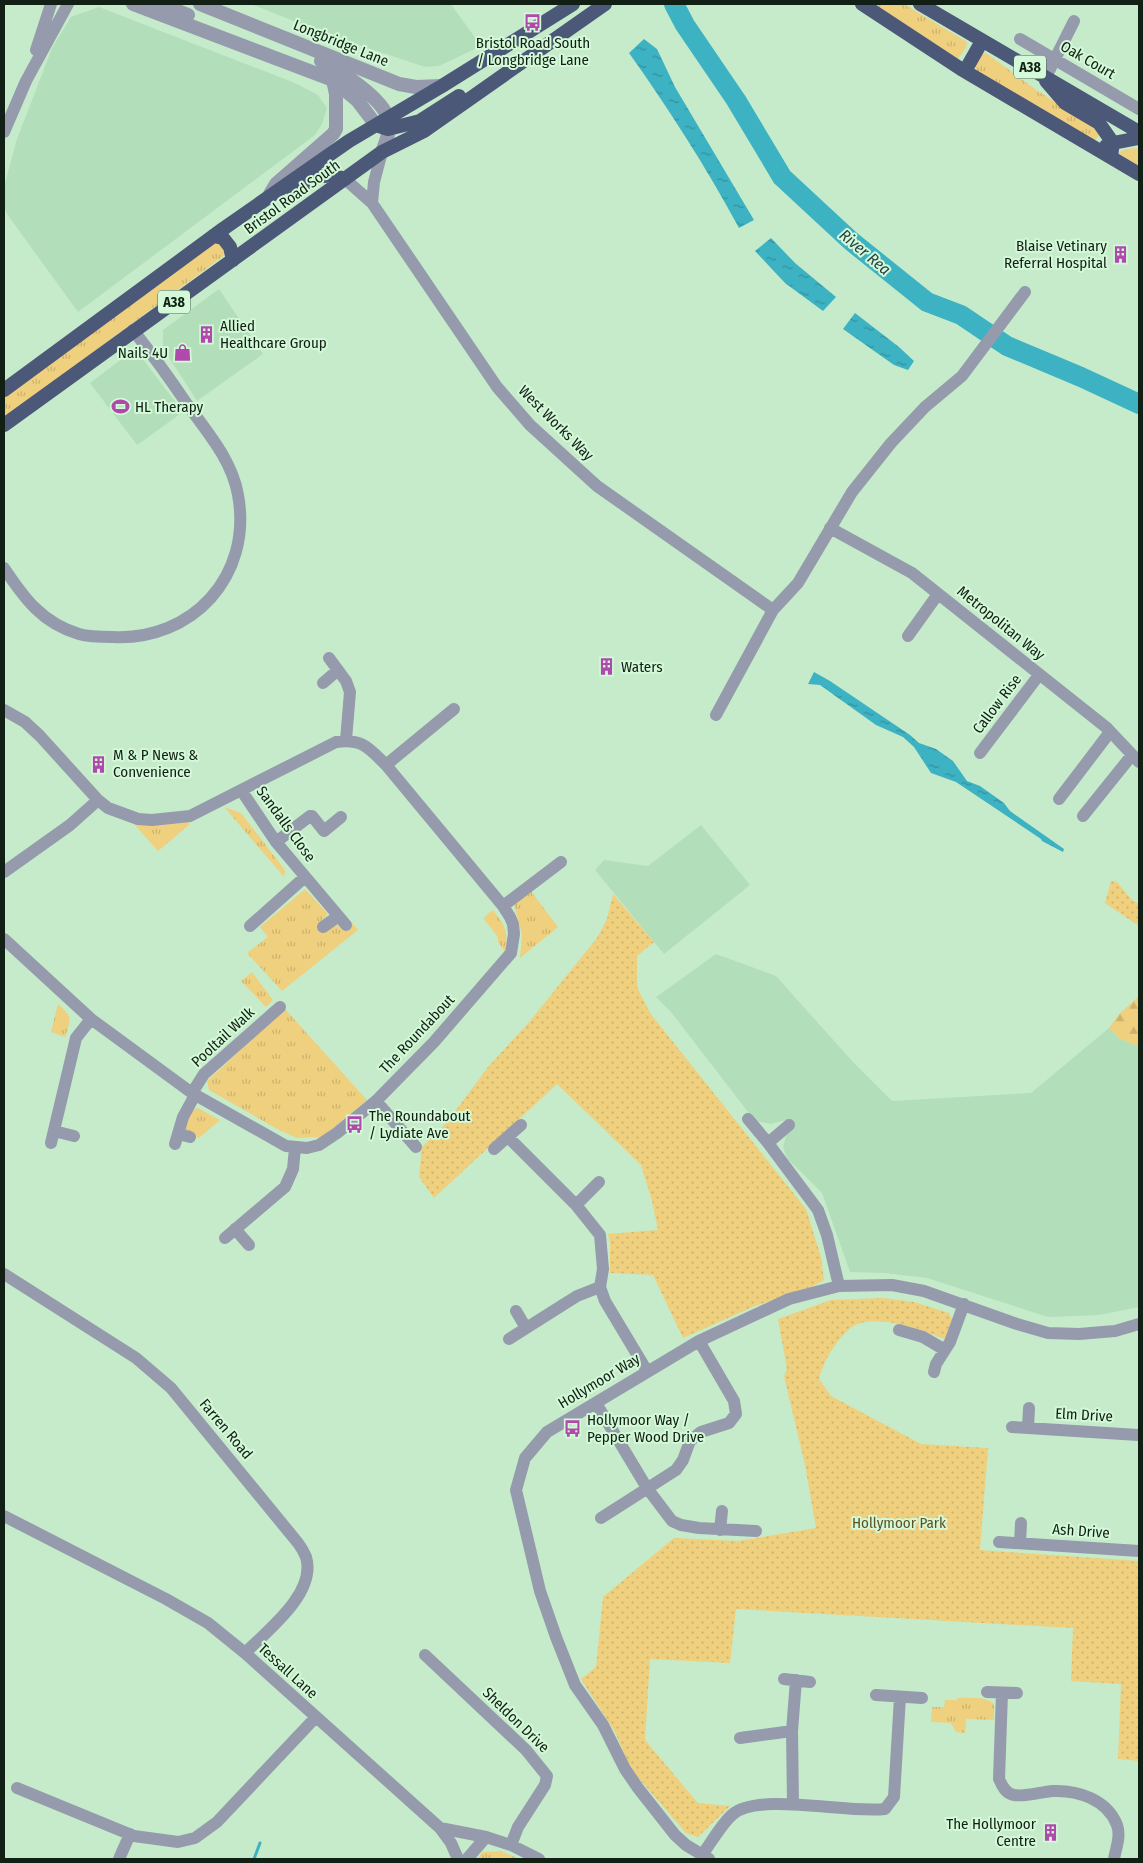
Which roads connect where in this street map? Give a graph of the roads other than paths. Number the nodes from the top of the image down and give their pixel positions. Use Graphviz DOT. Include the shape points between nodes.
graph roads {
  1 [pos="51,4"];
  2 [pos="68,4"];
  3 [pos="133,4"];
  4 [pos="160,4"];
  5 [pos="200,4"];
  6 [pos="573,4"];
  7 [pos="605,4"];
  8 [pos="862,4"];
  9 [pos="920,4"];
  10 [pos="230,17"];
  11 [pos="1074,20"];
  12 [pos="1020,39"];
  13 [pos="982,41"];
  14 [pos="1055,59"];
  15 [pos="297,66"];
  16 [pos="515,68"];
  17 [pos="965,71"];
  18 [pos="1042,75"];
  19 [pos="333,80"];
  20 [pos="26,81"];
  21 [pos="442,86"];
  22 [pos="1139,110"];
  23 [pos="384,124"];
  24 [pos="4,129"];
  25 [pos="1139,132"];
  26 [pos="1139,138"];
  27 [pos="1107,149"];
  28 [pos="382,152"];
  29 [pos="1139,174"];
  30 [pos="345,179"];
  31 [pos="267,198"];
  32 [pos="372,204"];
  33 [pos="246,212"];
  34 [pos="213,236"];
  35 [pos="233,260"];
  36 [pos="1025,292"];
  37 [pos="134,330"];
  38 [pos="4,390"];
  39 [pos="4,425"];
  40 [pos="830,528"];
  41 [pos="4,568"];
  42 [pos="938,594"];
  43 [pos="773,610"];
  44 [pos="908,636"];
  45 [pos="329,658"];
  46 [pos="338,670"];
  47 [pos="1040,675"];
  48 [pos="323,683"];
  49 [pos="454,709"];
  50 [pos="4,710"];
  51 [pos="716,715"];
  52 [pos="1110,732"];
  53 [pos="346,740"];
  54 [pos="980,753"];
  55 [pos="1136,758"];
  56 [pos="386,765"];
  57 [pos="241,790"];
  58 [pos="1059,799"];
  59 [pos="98,800"];
  60 [pos="1083,816"];
  61 [pos="342,817"];
  62 [pos="276,842"];
  63 [pos="561,862"];
  64 [pos="4,872"];
  65 [pos="305,877"];
  66 [pos="502,906"];
  67 [pos="250,926"];
  68 [pos="324,926"];
  69 [pos="5,943"];
  70 [pos="280,1007"];
  71 [pos="91,1019"];
  72 [pos="194,1094"];
  73 [pos="376,1101"];
  74 [pos="748,1119"];
  75 [pos="521,1125"];
  76 [pos="789,1125"];
  77 [pos="74,1136"];
  78 [pos="181,1138"];
  79 [pos="509,1138"];
  80 [pos="768,1143"];
  81 [pos="416,1147"];
  82 [pos="295,1148"];
  83 [pos="494,1150"];
  84 [pos="598,1182"];
  85 [pos="576,1205"];
  86 [pos="249,1245"];
  87 [pos="4,1274"];
  88 [pos="839,1286"];
  89 [pos="600,1287"];
  90 [pos="964,1304"];
  91 [pos="516,1311"];
  92 [pos="1139,1324"];
  93 [pos="526,1328"];
  94 [pos="899,1330"];
  95 [pos="509,1339"];
  96 [pos="699,1341"];
  97 [pos="945,1350"];
  98 [pos="647,1371"];
  99 [pos="934,1372"];
  100 [pos="596,1403"];
  101 [pos="1029,1408"];
  102 [pos="1012,1427"];
  103 [pos="1028,1428"];
  104 [pos="1139,1436"];
  105 [pos="647,1488"];
  106 [pos="722,1511"];
  107 [pos="4,1516"];
  108 [pos="601,1518"];
  109 [pos="1021,1523"];
  110 [pos="720,1530"];
  111 [pos="756,1531"];
  112 [pos="999,1542"];
  113 [pos="1020,1543"];
  114 [pos="1139,1551"];
  115 [pos="245,1654"];
  116 [pos="425,1655"];
  117 [pos="810,1682"];
  118 [pos="987,1692"];
  119 [pos="1002,1693"];
  120 [pos="1017,1693"];
  121 [pos="876,1695"];
  122 [pos="900,1697"];
  123 [pos="922,1698"];
  124 [pos="316,1717"];
  125 [pos="792,1731"];
  126 [pos="740,1738"];
  127 [pos="17,1788"];
  128 [pos="793,1804"];
  129 [pos="440,1828"];
  130 [pos="130,1834"];
  131 [pos="486,1837"];
  132 [pos="510,1845"];
  133 [pos="706,1857"];
  134 [pos="118,1859"];
  135 [pos="458,1859"];
  136 [pos="466,1859"];
  137 [pos="539,1859"];
  138 [pos="1114,1859"];
  1 -- 20 [label="street"];
  2 -- 20 [label="street"];
  3 -- 15 [label="street"];
  4 -- 15 [label="street" via="275,52"];
  5 -- 10 [label="street, Longbridge Lane"];
  6 -- 21 [label="highway, Bristol Road South / A38"];
  7 -- 16 [label="highway, Bristol Road South / A38"];
  8 -- 17 [label="highway, A38"];
  9 -- 13 [label="highway, A38"];
  10 -- 21 [label="street, Longbridge Lane" via="399,84"];
  10 -- 23 [label="street, Longbridge Lane" via="342,72 371,95"];
  11 -- 14 [label="street"];
  12 -- 14 [label="street, Oak Court"];
  13 -- 17 [label="highway"];
  13 -- 18 [label="highway, A38"];
  14 -- 18 [label="street"];
  14 -- 22 [label="street, Oak Court"];
  15 -- 19 [label="street"];
  16 -- 23 [label="highway" via="493,75 420,121"];
  16 -- 28 [label="highway, Bristol Road South / A38" via="424,131"];
  17 -- 27 [label="highway, A38"];
  18 -- 25 [label="highway, A38"];
  18 -- 27 [label="highway" via="1066,103 1099,123"];
  19 -- 23 [label="street"];
  19 -- 31 [label="street" via="336,129 276,184"];
  20 -- 24 [label="street"];
  21 -- 23 [label="highway, Bristol Road South / A38"];
  23 -- 28 [label="street" via="387,140"];
  23 -- 31 [label="highway, Bristol Road South / A38"];
  26 -- 27 [label="highway"];
  27 -- 29 [label="highway, A38"];
  28 -- 30 [label="highway, Bristol Road South / A38"];
  28 -- 32 [label="street"];
  30 -- 32 [label="street, West Works Way"];
  30 -- 33 [label="highway" via="331,174 313,178 265,209"];
  30 -- 35 [label="highway, Bristol Road South / A38"];
  31 -- 33 [label="highway, Bristol Road South / A38"];
  32 -- 43 [label="street, West Works Way" via="497,387 530,425 597,486"];
  33 -- 34 [label="highway, Bristol Road South / A38"];
  34 -- 35 [label="highway" via="223,238 230,247"];
  34 -- 38 [label="highway, Bristol Road South / A38"];
  35 -- 37 [label="highway, Bristol Road South / A38"];
  36 -- 40 [label="street" via="962,376 925,407 891,443 852,492"];
  37 -- 39 [label="highway, Bristol Road South / A38"];
  37 -- 41 [label="street" via="220,449 234,478 239,497 239,536 225,578 205,606 174,626 130,638 96,637 79,634 39,612 23,597"];
  40 -- 42 [label="street, Metropolitan Way" via="912,573"];
  40 -- 43 [label="street" via="798,583"];
  42 -- 44 [label="street"];
  42 -- 47 [label="street, Metropolitan Way"];
  43 -- 51 [label="street"];
  45 -- 46 [label="street"];
  46 -- 48 [label="street"];
  46 -- 53 [label="street" via="350,692"];
  47 -- 52 [label="street, Metropolitan Way"];
  47 -- 54 [label="street, Callow Rise"];
  49 -- 56 [label="street"];
  50 -- 59 [label="street" via="25,722 40,736"];
  52 -- 55 [label="street, Metropolitan Way"];
  52 -- 58 [label="street"];
  53 -- 56 [label="street, The Roundabout" via="357,741 369,748"];
  53 -- 57 [label="street"];
  55 -- 60 [label="street"];
  56 -- 66 [label="street, The Roundabout"];
  57 -- 59 [label="street" via="190,816 159,820 138,819 108,808"];
  57 -- 62 [label="street, Sandalls Close"];
  59 -- 64 [label="street" via="70,825"];
  61 -- 62 [label="street" via="324,831 310,816"];
  62 -- 65 [label="street, Sandalls Close"];
  63 -- 66 [label="street"];
  65 -- 67 [label="street, Sandalls Close"];
  65 -- 68 [label="street, Sandalls Close" via="342,921"];
  66 -- 73 [label="street, The Roundabout" via="513,924 511,953 434,1042"];
  69 -- 71 [label="street"];
  70 -- 72 [label="street, Pooltail Walk" via="204,1074"];
  71 -- 72 [label="street"];
  71 -- 77 [label="street" via="76,1038 52,1137"];
  72 -- 78 [label="street" via="183,1117"];
  72 -- 82 [label="street"];
  73 -- 81 [label="street"];
  73 -- 82 [label="street, The Roundabout" via="319,1144"];
  74 -- 80 [label="street"];
  75 -- 79 [label="street"];
  76 -- 80 [label="street"];
  79 -- 83 [label="street"];
  79 -- 85 [label="street"];
  80 -- 88 [label="street" via="818,1210"];
  82 -- 86 [label="street" via="293,1170 285,1187 230,1233"];
  84 -- 85 [label="street"];
  85 -- 89 [label="street" via="600,1235 603,1269"];
  87 -- 115 [label="street, Farren Road" via="136,1358 157,1375 298,1543 306,1558 303,1589 293,1605"];
  88 -- 90 [label="street, Hollymoor Way" via="907,1287"];
  88 -- 96 [label="street, Hollymoor Way" via="789,1299"];
  89 -- 93 [label="street" via="577,1296"];
  89 -- 98 [label="street"];
  90 -- 92 [label="street, Hollymoor Way" via="1048,1332 1115,1331"];
  90 -- 97 [label="street"];
  91 -- 93 [label="street"];
  93 -- 95 [label="street"];
  94 -- 97 [label="street" via="922,1337"];
  96 -- 98 [label="street, Hollymoor Way"];
  96 -- 105 [label="street" via="734,1401 736,1414 729,1423 701,1432 690,1441 676,1470"];
  97 -- 99 [label="street"];
  98 -- 100 [label="street, Hollymoor Way"];
  100 -- 105 [label="street"];
  100 -- 133 [label="street, Hollymoor Way" via="547,1432 525,1458 516,1490 540,1591 575,1685 603,1725 625,1769 675,1834"];
  101 -- 103 [label="street"];
  102 -- 103 [label="street, Elm Drive"];
  103 -- 104 [label="street, Elm Drive"];
  105 -- 108 [label="street"];
  105 -- 110 [label="street" via="672,1521"];
  106 -- 110 [label="street"];
  107 -- 115 [label="street, Tessall Lane" via="166,1598 208,1623"];
  109 -- 113 [label="street"];
  110 -- 111 [label="street"];
  112 -- 113 [label="street, Ash Drive"];
  113 -- 114 [label="street, Ash Drive"];
  115 -- 124 [label="street, Tessall Lane"];
  116 -- 132 [label="street, Sheldon Drive" via="526,1750 547,1776"];
  117 -- 125 [label="street" via="790,1680"];
  118 -- 119 [label="street"];
  119 -- 120 [label="street"];
  119 -- 138 [label="street" via="999,1779 1003,1789 1013,1795 1075,1792 1102,1805 1117,1826"];
  121 -- 122 [label="street"];
  122 -- 123 [label="street"];
  122 -- 128 [label="street" via="894,1797 886,1809 858,1810"];
  124 -- 129 [label="street, Tessall Lane"];
  124 -- 130 [label="street" via="217,1822 195,1838 178,1842"];
  125 -- 126 [label="street"];
  125 -- 128 [label="street"];
  127 -- 130 [label="street"];
  128 -- 133 [label="street" via="747,1806 732,1815"];
  129 -- 131 [label="street"];
  129 -- 135 [label="street, Tessall Lane"];
  130 -- 134 [label="street"];
  131 -- 132 [label="street"];
  131 -- 136 [label="street"];
  132 -- 137 [label="street"];
}
